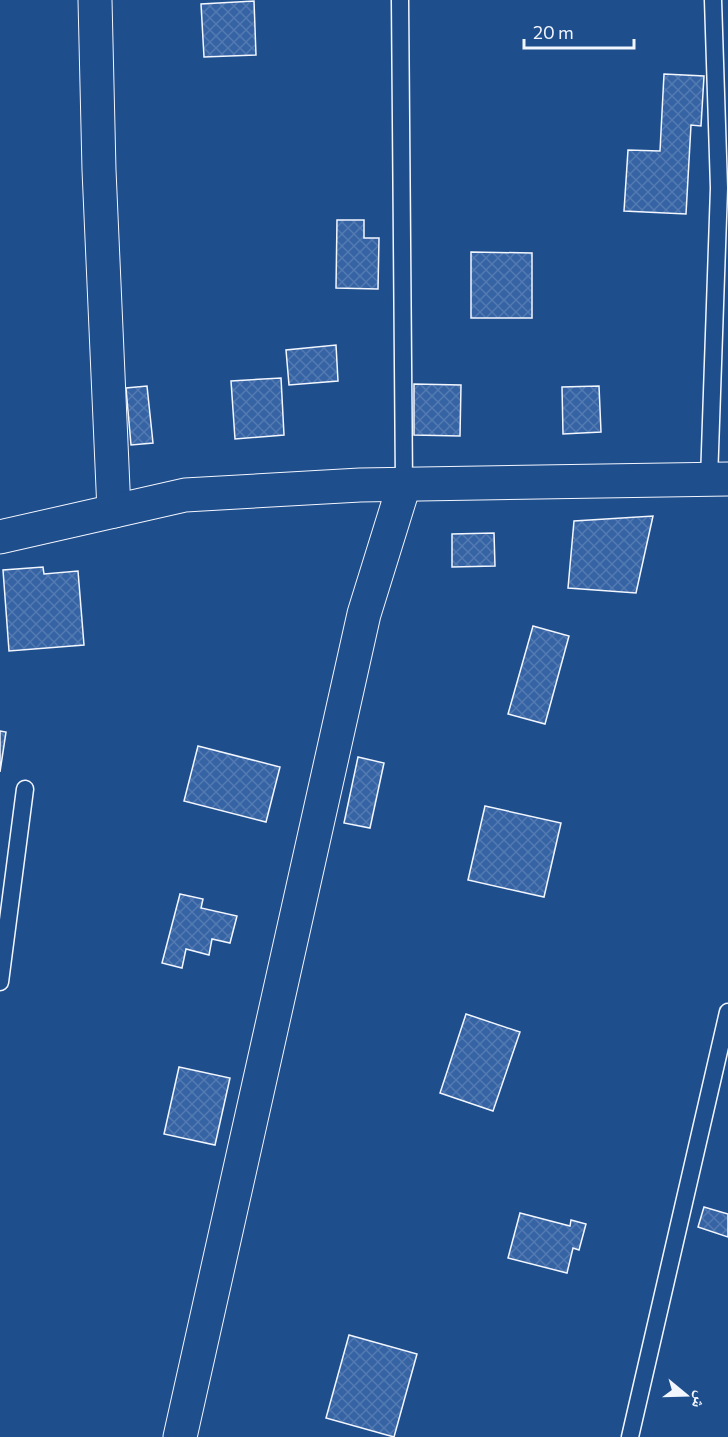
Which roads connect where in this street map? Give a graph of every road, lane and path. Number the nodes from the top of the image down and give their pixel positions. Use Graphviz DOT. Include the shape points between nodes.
graph roads {
  1 [pos="95,0"];
  2 [pos="400,0"];
  3 [pos="713,0"];
  4 [pos="718,479"];
  5 [pos="404,485"];
  6 [pos="114,511"];
  7 [pos="0,537"];
  8 [pos="25,789"];
  9 [pos="0,982"];
  10 [pos="728,1012"];
  11 [pos="180,1437"];
  12 [pos="630,1437"];
  1 -- 6 [label="street"];
  2 -- 5 [label="lane"];
  3 -- 4 [label="lane" via="719,188"];
  4 -- 5 [label="street"];
  5 -- 6 [label="street" via="185,495"];
  5 -- 11 [label="street" via="364,614"];
  6 -- 7 [label="street"];
  8 -- 9 [label="lane"];
  10 -- 12 [label="lane"];
}
